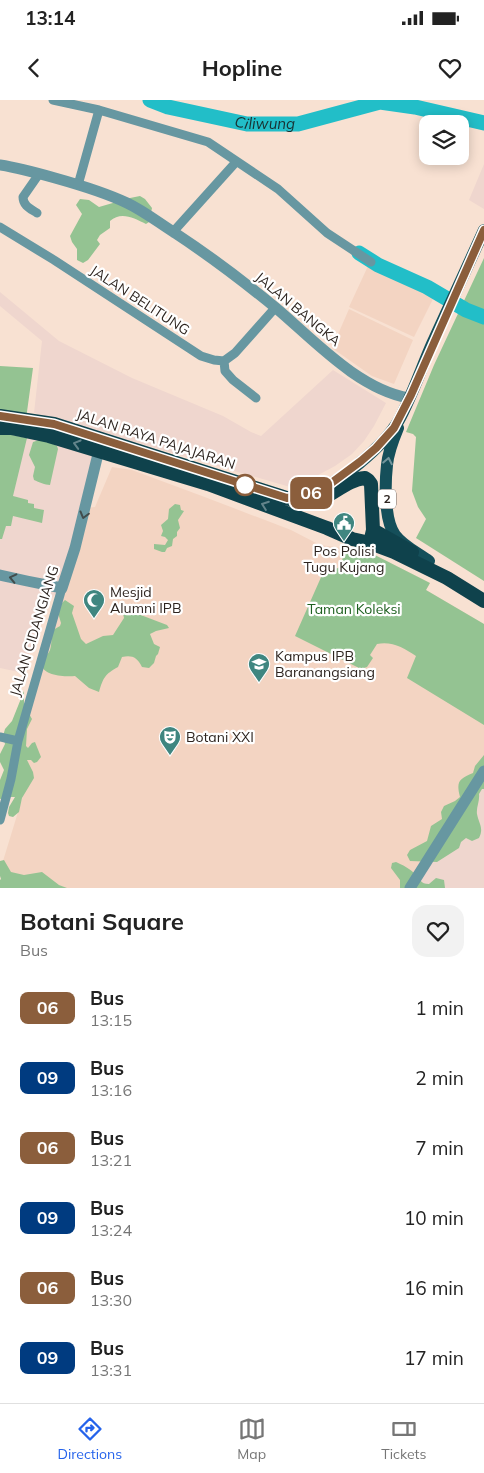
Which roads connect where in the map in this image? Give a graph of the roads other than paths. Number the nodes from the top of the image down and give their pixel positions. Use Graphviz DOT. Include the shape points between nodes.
graph roads {
  1 [pos="54,100"];
  2 [pos="99,110"];
  3 [pos="236,162"];
  4 [pos="0,166"];
  5 [pos="39,174"];
  6 [pos="78,185"];
  7 [pos="37,213"];
  8 [pos="0,227"];
  9 [pos="484,230"];
  10 [pos="174,232"];
  11 [pos="371,262"];
  12 [pos="275,308"];
  13 [pos="224,361"];
  14 [pos="410,397"];
  15 [pos="256,398"];
  16 [pos="6,422"];
  17 [pos="100,450"];
  18 [pos="287,498"];
  19 [pos="372,537"];
  20 [pos="429,561"];
  21 [pos="0,575"];
  22 [pos="447,578"];
  23 [pos="62,588"];
  24 [pos="484,593"];
  25 [pos="484,601"];
  26 [pos="0,737"];
  27 [pos="18,741"];
  28 [pos="484,771"];
  29 [pos="0,820"];
  30 [pos="410,888"];
  1 -- 2 [label="street"];
  2 -- 3 [label="street" via="208,142"];
  2 -- 6 [label="street"];
  3 -- 10 [label="street"];
  3 -- 11 [label="street" via="278,189 327,233"];
  4 -- 5 [label="street, JALAN BANGKA"];
  5 -- 6 [label="street, JALAN BANGKA"];
  5 -- 7 [label="street" via="23,197 25,205"];
  6 -- 10 [label="street, JALAN BANGKA" via="128,203"];
  8 -- 13 [label="street, JALAN BELITUNG" via="201,356"];
  9 -- 14 [label="main road, 2"];
  10 -- 12 [label="street, JALAN BANGKA"];
  12 -- 13 [label="street"];
  12 -- 14 [label="street, JALAN BANGKA" via="358,377 399,396"];
  13 -- 15 [label="street" via="226,372"];
  14 -- 18 [label="main road, 2" via="394,428 361,461 330,484 309,494"];
  20 -- 14 [label="main road, 2, one-way" via="394,534 388,518 387,464"];
  17 -- 16 [label="highway, JALAN RAYA PAJAJARAN / 2, one-way"];
  16 -- 18 [label="highway, JALAN RAYA PAJAJARAN / 2" via="54,424"];
  19 -- 17 [label="highway, JALAN RAYA PAJAJARAN / 2, one-way" via="352,539 208,484"];
  17 -- 23 [label="street, JALAN CIDANGIANG, one-way"];
  18 -- 19 [label="highway, JALAN RAYA PAJAJARAN / 2" via="309,504 365,478 371,484"];
  19 -- 20 [label="highway"];
  19 -- 22 [label="highway, JALAN RAYA PAJAJARAN / 2" via="394,552"];
  20 -- 22 [label="highway"];
  20 -- 24 [label="highway, 2"];
  23 -- 21 [label="street, one-way"];
  22 -- 25 [label="highway, JALAN RAYA PAJAJARAN / 2"];
  23 -- 27 [label="street, JALAN CIDANGIANG"];
  26 -- 27 [label="street"];
  27 -- 29 [label="street, JALAN CIDANGIANG"];
  28 -- 30 [label="street"];
}
